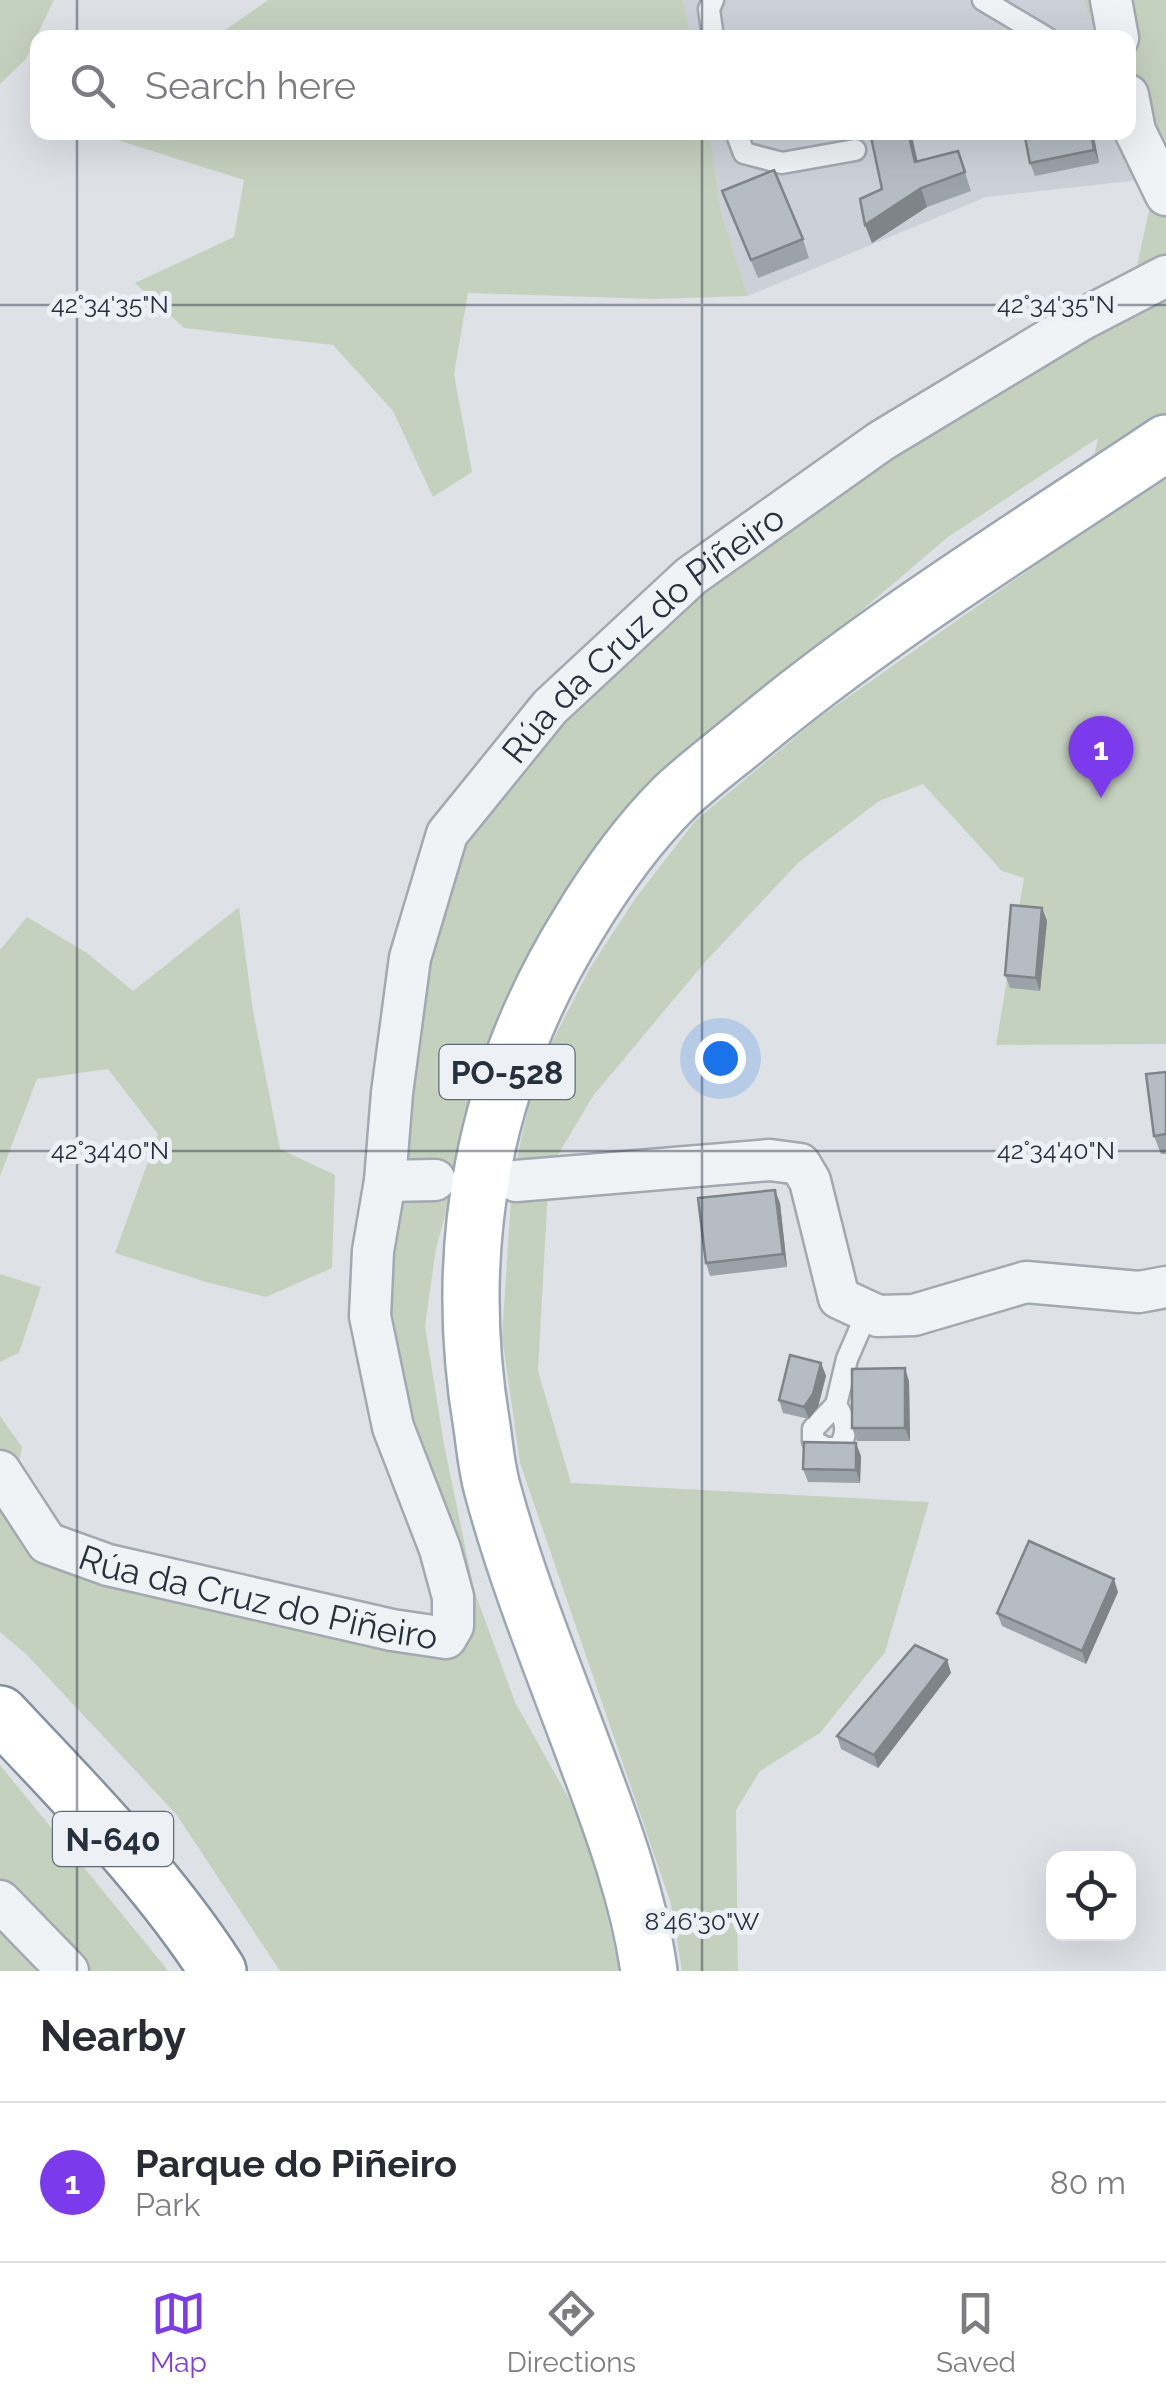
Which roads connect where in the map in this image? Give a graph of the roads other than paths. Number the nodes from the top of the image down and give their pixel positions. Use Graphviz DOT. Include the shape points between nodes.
graph roads {
  1 [pos="713,0"];
  2 [pos="983,0"];
  3 [pos="1111,0"];
  4 [pos="712,30"];
  5 [pos="1034,30"];
  6 [pos="1117,30"];
  7 [pos="1136,133"];
  8 [pos="739,140"];
  9 [pos="855,150"];
  10 [pos="1166,196"];
  11 [pos="1166,276"];
  12 [pos="1166,442"];
  13 [pos="435,1180"];
  14 [pos="385,1181"];
  15 [pos="516,1181"];
  16 [pos="1166,1286"];
  17 [pos="878,1316"];
  18 [pos="836,1405"];
  19 [pos="0,1471"];
  20 [pos="0,1714"];
  21 [pos="0,1902"];
  22 [pos="68,1971"];
  23 [pos="218,1971"];
  24 [pos="649,1971"];
  1 -- 4 [label="lane"];
  2 -- 5 [label="lane"];
  3 -- 6 [label="street"];
  7 -- 10 [label="street"];
  8 -- 9 [label="lane" via="744,153 782,164"];
  11 -- 14 [label="street, Rúa da Cruz do Piñeiro" via="881,440 692,576 550,707 447,834 410,958"];
  12 -- 24 [label="main road, PO-528" via="800,693 674,798 608,874 516,1044 477,1192 470,1292 476,1392 492,1489 612,1826"];
  13 -- 14 [label="street"];
  14 -- 19 [label="street, Rúa da Cruz do Piñeiro" via="370,1316 393,1427 450,1586 453,1626 446,1638 127,1570 62,1548 47,1542"];
  15 -- 17 [label="street" via="770,1160 800,1164 839,1298"];
  16 -- 17 [label="street" via="1139,1292 1026,1282 914,1315"];
  17 -- 18 [label="lane" via="864,1322"];
  20 -- 23 [label="main road, N-640" via="80,1798"];
  21 -- 22 [label="street"];
}
